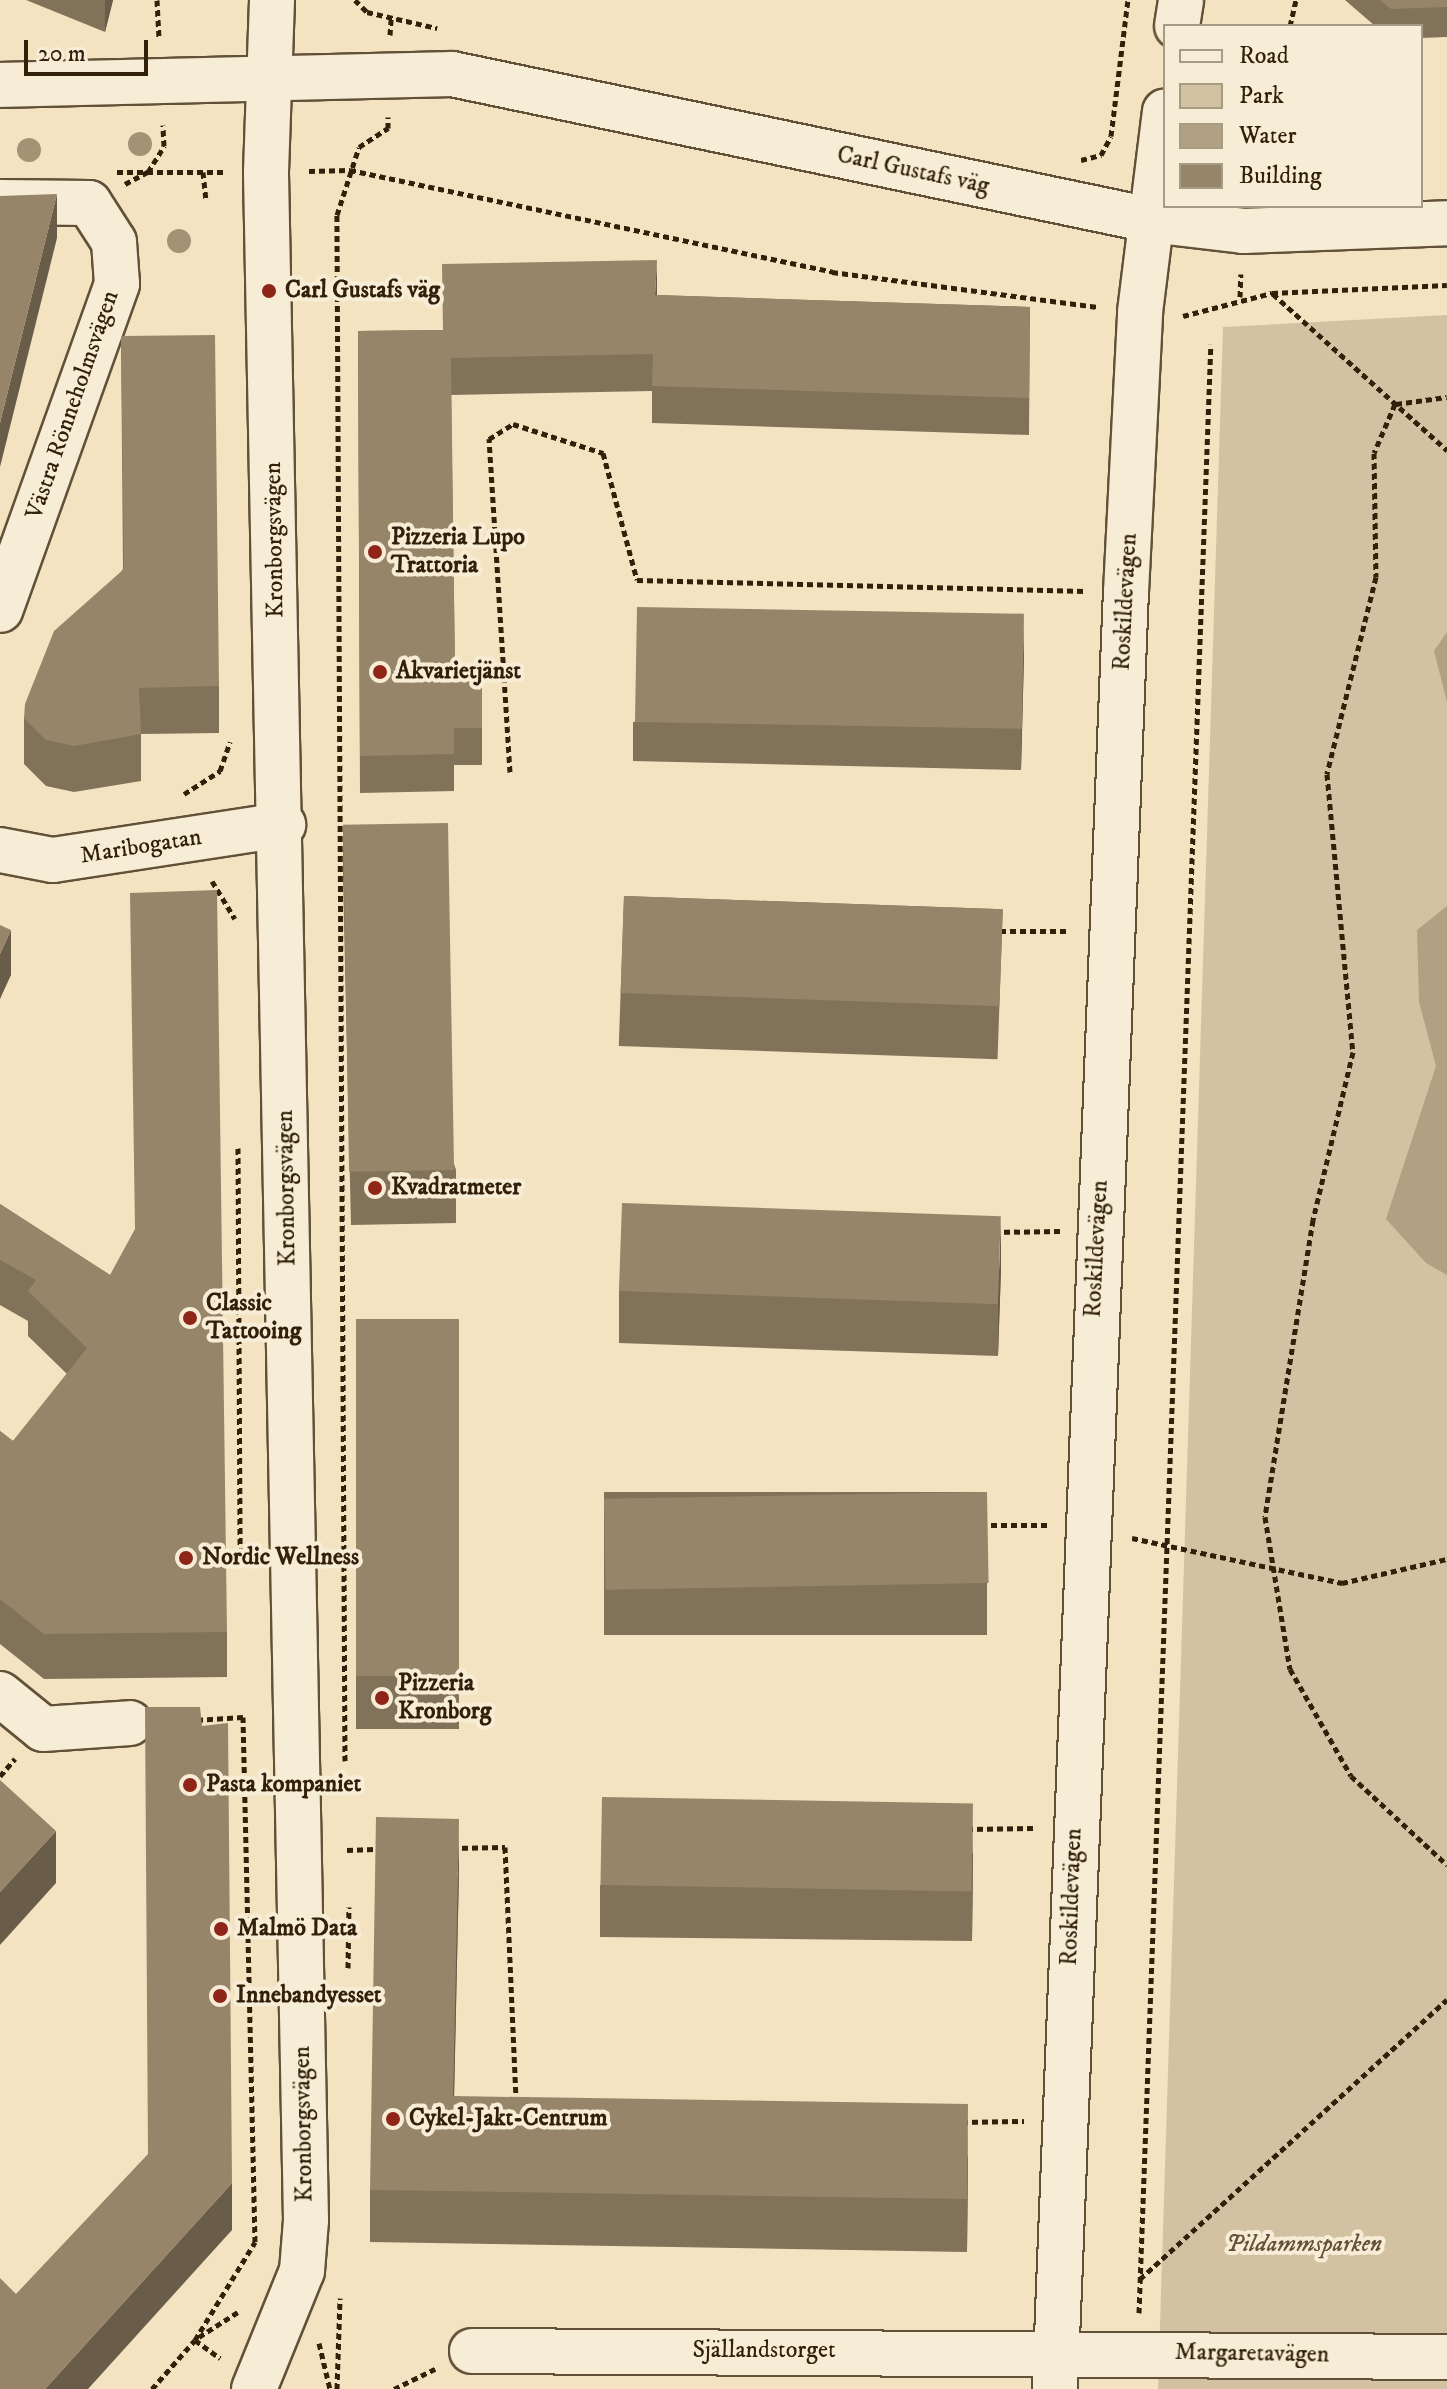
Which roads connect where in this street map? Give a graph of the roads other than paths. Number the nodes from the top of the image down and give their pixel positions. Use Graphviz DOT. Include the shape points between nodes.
graph roads {
  1 [pos="272,0"];
  2 [pos="1181,0"];
  3 [pos="1177,24"];
  4 [pos="273,73"];
  5 [pos="0,85"];
  6 [pos="1163,126"];
  7 [pos="0,202"];
  8 [pos="1150,220"];
  9 [pos="1447,223"];
  10 [pos="0,610"];
  11 [pos="283,825"];
  12 [pos="0,850"];
  13 [pos="0,1694"];
  14 [pos="130,1723"];
  15 [pos="472,2351"];
  16 [pos="1447,2357"];
  17 [pos="1056,2370"];
  18 [pos="254,2389"];
  1 -- 4 [label="street, Kronborgsvägen"];
  2 -- 3 [label="street"];
  4 -- 5 [label="street, Carl Gustafs väg"];
  4 -- 8 [label="street, Carl Gustafs väg" via="452,74"];
  4 -- 11 [label="street, Kronborgsvägen" via="266,172"];
  6 -- 8 [label="street, Roskildevägen"];
  7 -- 10 [label="street, Västra Rönneholmsvägen" via="89,203 114,242 117,284"];
  8 -- 9 [label="street, Carl Gustafs väg" via="1243,231"];
  8 -- 17 [label="street, Roskildevägen" via="1140,312 1084,1525"];
  11 -- 12 [label="street, Maribogatan" via="53,860"];
  11 -- 18 [label="street, Kronborgsvägen" via="306,2220 302,2271"];
  13 -- 14 [label="street" via="43,1729"];
  15 -- 17 [label="street, Själlandstorget"];
  16 -- 17 [label="street, Margaretavägen" via="1139,2351"];
}
